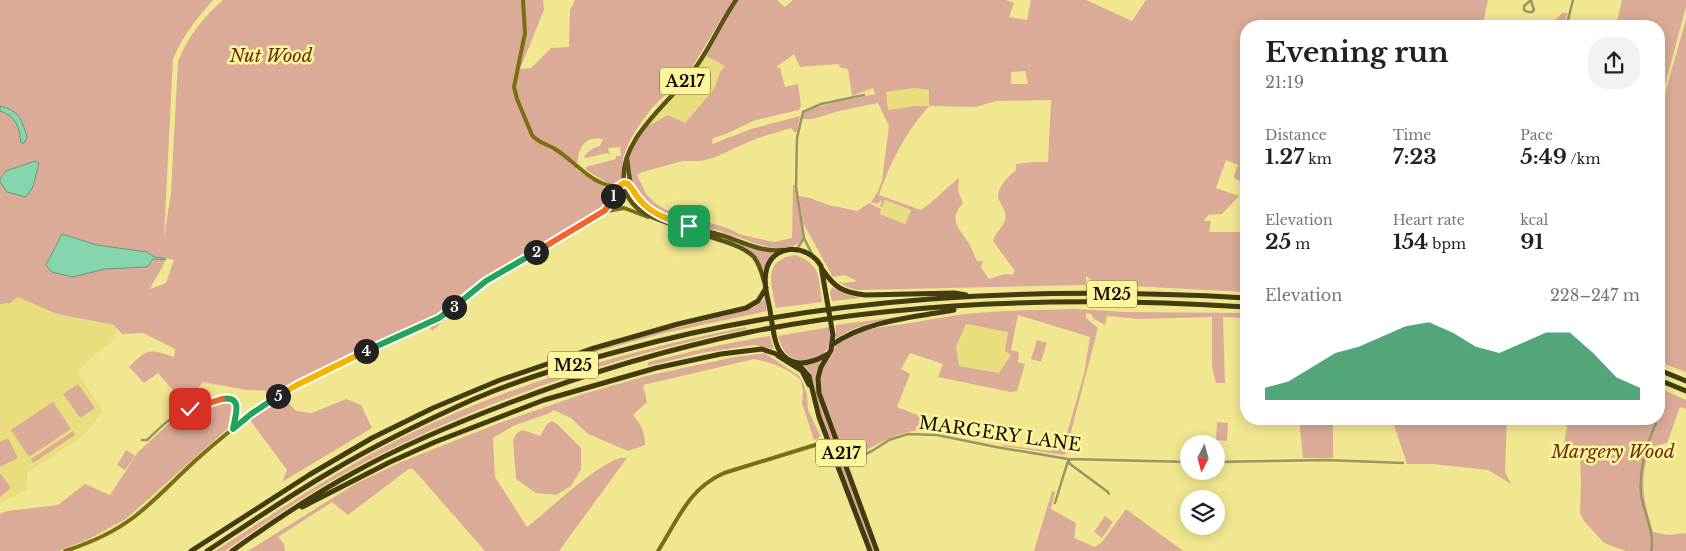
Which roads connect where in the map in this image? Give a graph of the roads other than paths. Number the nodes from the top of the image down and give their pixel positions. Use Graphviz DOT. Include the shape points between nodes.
graph roads {
  1 [pos="523,0"];
  2 [pos="736,0"];
  3 [pos="1531,0"];
  4 [pos="1573,0"];
  5 [pos="1568,20"];
  6 [pos="864,94"];
  7 [pos="627,157"];
  8 [pos="624,183"];
  9 [pos="608,186"];
  10 [pos="631,186"];
  11 [pos="618,187"];
  12 [pos="614,198"];
  13 [pos="624,208"];
  14 [pos="604,211"];
  15 [pos="804,238"];
  16 [pos="717,239"];
  17 [pos="797,249"];
  18 [pos="786,250"];
  19 [pos="812,255"];
  20 [pos="821,266"];
  21 [pos="765,285"];
  22 [pos="979,296"];
  23 [pos="1240,298"];
  24 [pos="979,306"];
  25 [pos="1240,306"];
  26 [pos="832,345"];
  27 [pos="770,351"];
  28 [pos="828,354"];
  29 [pos="785,357"];
  30 [pos="798,363"];
  31 [pos="1665,372"];
  32 [pos="1686,381"];
  33 [pos="1665,382"];
  34 [pos="1686,391"];
  35 [pos="814,397"];
  36 [pos="1655,425"];
  37 [pos="233,429"];
  38 [pos="142,440"];
  39 [pos="828,441"];
  40 [pos="1068,459"];
  41 [pos="1180,462"];
  42 [pos="1225,462"];
  43 [pos="845,463"];
  44 [pos="1403,463"];
  45 [pos="1109,494"];
  46 [pos="1054,503"];
  47 [pos="279,518"];
  48 [pos="65,551"];
  49 [pos="191,551"];
  50 [pos="207,551"];
  51 [pos="232,551"];
  52 [pos="658,551"];
  53 [pos="870,551"];
  54 [pos="877,551"];
  55 [pos="1651,551"];
  1 -- 9 [label="street" via="525,33 514,81 517,99 535,139 554,148"];
  2 -- 7 [label="main road, A217" via="693,71 647,124"];
  3 -- 3 [label="street" via="1534,10 1528,12 1524,6"];
  4 -- 5 [label="street"];
  6 -- 15 [label="street" via="821,104 803,112 797,138 796,187"];
  7 -- 8 [label="main road, A217" via="623,168"];
  7 -- 10 [label="main road"];
  8 -- 10 [label="street"];
  8 -- 11 [label="street"];
  8 -- 16 [label="main road" via="630,200 643,212"];
  9 -- 11 [label="street"];
  9 -- 12 [label="street"];
  10 -- 18 [label="main road" via="640,202 668,219 772,250"];
  11 -- 12 [label="street"];
  12 -- 13 [label="street" via="617,205"];
  12 -- 14 [label="street"];
  13 -- 14 [label="street"];
  13 -- 16 [label="street" via="666,225"];
  14 -- 37 [label="street" via="486,281 439,318 297,385"];
  15 -- 17 [label="street"];
  15 -- 19 [label="street"];
  16 -- 21 [label="main road" via="748,252 758,264"];
  17 -- 18 [label="highway"];
  17 -- 19 [label="highway"];
  18 -- 21 [label="highway" via="768,265"];
  19 -- 20 [label="highway"];
  20 -- 22 [label="highway, M25" via="830,280 851,293"];
  20 -- 26 [label="highway" via="833,332"];
  21 -- 29 [label="highway" via="776,342"];
  21 -- 49 [label="highway, M25" via="758,300 746,308 583,351 433,408 336,458"];
  22 -- 23 [label="highway, M25" via="1111,294"];
  22 -- 50 [label="highway, M25" via="870,304 750,322 641,345 541,375 477,398 377,445"];
  24 -- 25 [label="highway, M25" via="1111,302"];
  24 -- 26 [label="highway, M25" via="869,327"];
  24 -- 47 [label="highway, M25" via="872,314 784,326 675,349 603,370 550,387 428,436 355,472"];
  26 -- 28 [label="highway"];
  27 -- 29 [label="highway, M25"];
  27 -- 35 [label="highway" via="802,371"];
  27 -- 47 [label="highway, M25" via="740,351 684,361 544,400 399,458"];
  28 -- 30 [label="highway" via="814,361"];
  28 -- 43 [label="highway, A217" via="821,367 818,386"];
  29 -- 30 [label="highway"];
  30 -- 35 [label="highway, A217" via="809,376"];
  31 -- 32 [label="highway"];
  33 -- 34 [label="highway"];
  35 -- 39 [label="highway, A217"];
  36 -- 55 [label="street" via="1641,471 1641,494 1653,547"];
  37 -- 38 [label="street" via="236,402 228,398 175,416 147,440"];
  37 -- 48 [label="street" via="134,517 105,536"];
  39 -- 52 [label="street" via="712,478 692,495"];
  39 -- 53 [label="highway, A217"];
  40 -- 41 [label="street, MARGERY LANE"];
  40 -- 43 [label="street, MARGERY LANE" via="937,435 908,434"];
  40 -- 45 [label="street" via="1070,464"];
  40 -- 46 [label="street"];
  42 -- 44 [label="street"];
  43 -- 54 [label="highway, A217"];
  47 -- 51 [label="highway, M25"];
}
